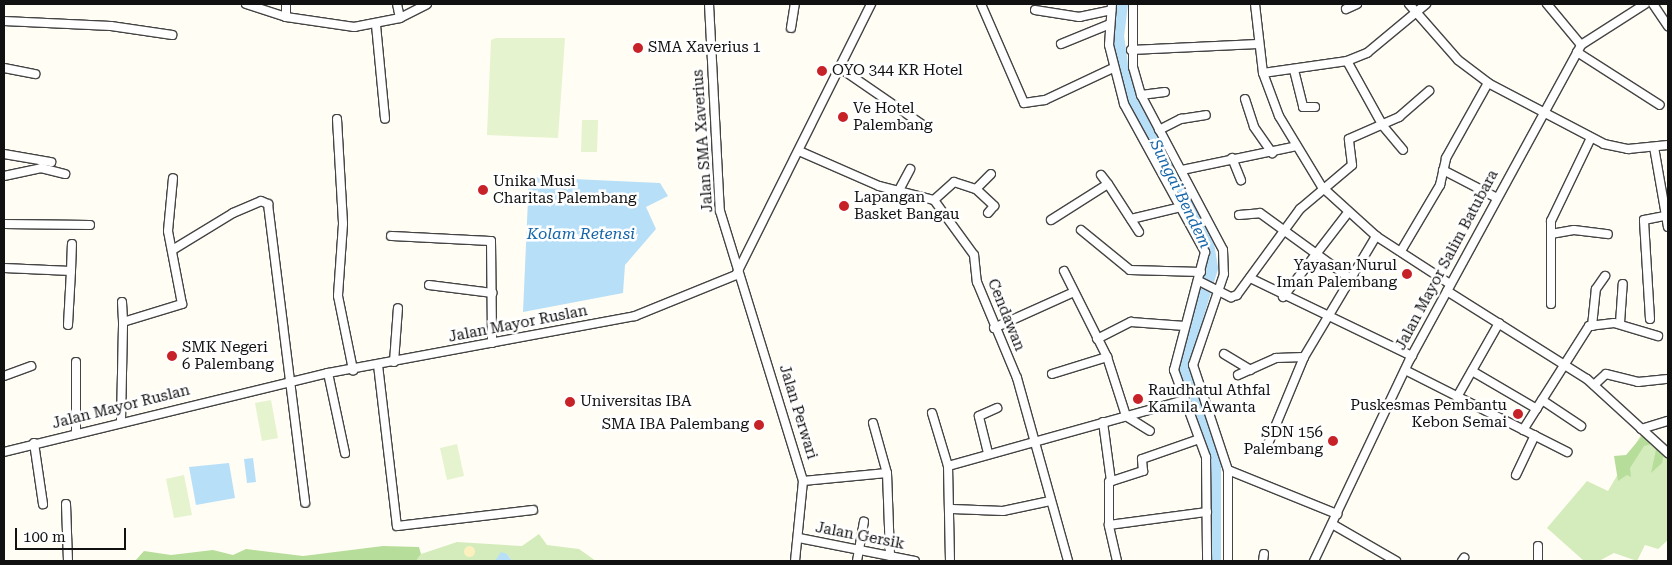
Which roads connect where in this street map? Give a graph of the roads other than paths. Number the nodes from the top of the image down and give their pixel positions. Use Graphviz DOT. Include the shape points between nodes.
graph roads {
  1 [pos="246,4"];
  2 [pos="286,4"];
  3 [pos="397,4"];
  4 [pos="427,4"];
  5 [pos="709,4"];
  6 [pos="795,4"];
  7 [pos="871,4"];
  8 [pos="981,4"];
  9 [pos="1133,4"];
  10 [pos="1255,4"];
  11 [pos="1358,4"];
  12 [pos="1409,4"];
  13 [pos="1426,4"];
  14 [pos="1547,4"];
  15 [pos="1644,4"];
  16 [pos="1654,4"];
  17 [pos="1112,7"];
  18 [pos="1346,9"];
  19 [pos="1035,10"];
  20 [pos="1418,12"];
  21 [pos="286,17"];
  22 [pos="400,18"];
  23 [pos="4,21"];
  24 [pos="1110,24"];
  25 [pos="376,25"];
  26 [pos="1668,26"];
  27 [pos="791,28"];
  28 [pos="172,35"];
  29 [pos="1061,44"];
  30 [pos="1258,44"];
  31 [pos="1579,48"];
  32 [pos="1131,50"];
  33 [pos="1347,61"];
  34 [pos="4,68"];
  35 [pos="840,68"];
  36 [pos="1113,68"];
  37 [pos="1294,70"];
  38 [pos="1263,73"];
  39 [pos="36,74"];
  40 [pos="1488,83"];
  41 [pos="1429,91"];
  42 [pos="1165,92"];
  43 [pos="1141,95"];
  44 [pos="1244,100"];
  45 [pos="1660,105"];
  46 [pos="1315,107"];
  47 [pos="1543,112"];
  48 [pos="1206,116"];
  49 [pos="337,119"];
  50 [pos="385,119"];
  51 [pos="923,125"];
  52 [pos="1383,126"];
  53 [pos="1159,130"];
  54 [pos="1591,138"];
  55 [pos="1668,145"];
  56 [pos="1297,146"];
  57 [pos="1654,147"];
  58 [pos="1402,150"];
  59 [pos="798,151"];
  60 [pos="1272,153"];
  61 [pos="4,154"];
  62 [pos="1232,158"];
  63 [pos="51,162"];
  64 [pos="910,169"];
  65 [pos="1182,170"];
  66 [pos="1443,170"];
  67 [pos="65,174"];
  68 [pos="991,174"];
  69 [pos="1101,175"];
  70 [pos="4,176"];
  71 [pos="174,178"];
  72 [pos="1241,180"];
  73 [pos="1108,184"];
  74 [pos="1322,187"];
  75 [pos="976,189"];
  76 [pos="898,192"];
  77 [pos="1495,197"];
  78 [pos="934,200"];
  79 [pos="1181,207"];
  80 [pos="988,213"];
  81 [pos="1347,214"];
  82 [pos="1239,215"];
  83 [pos="1664,216"];
  84 [pos="1131,219"];
  85 [pos="1051,220"];
  86 [pos="4,224"];
  87 [pos="90,225"];
  88 [pos="1668,227"];
  89 [pos="1081,230"];
  90 [pos="1139,232"];
  91 [pos="1283,233"];
  92 [pos="1551,234"];
  93 [pos="1608,234"];
  94 [pos="391,236"];
  95 [pos="1376,236"];
  96 [pos="72,244"];
  97 [pos="174,249"];
  98 [pos="1400,251"];
  99 [pos="1313,256"];
  100 [pos="4,268"];
  101 [pos="71,271"];
  102 [pos="1064,271"];
  103 [pos="1201,272"];
  104 [pos="736,275"];
  105 [pos="1605,276"];
  106 [pos="1348,277"];
  107 [pos="1250,278"];
  108 [pos="1201,282"];
  109 [pos="1624,284"];
  110 [pos="429,285"];
  111 [pos="1448,287"];
  112 [pos="1216,289"];
  113 [pos="493,293"];
  114 [pos="1072,293"];
  115 [pos="1283,297"];
  116 [pos="122,302"];
  117 [pos="1551,304"];
  118 [pos="398,308"];
  119 [pos="1326,318"];
  120 [pos="1650,319"];
  121 [pos="123,322"];
  122 [pos="1500,323"];
  123 [pos="1620,324"];
  124 [pos="68,325"];
  125 [pos="1185,326"];
  126 [pos="1592,326"];
  127 [pos="994,328"];
  128 [pos="1658,336"];
  129 [pos="1097,339"];
  130 [pos="492,343"];
  131 [pos="1224,354"];
  132 [pos="1412,356"];
  133 [pos="1108,357"];
  134 [pos="1304,357"];
  135 [pos="76,362"];
  136 [pos="394,362"];
  137 [pos="1564,364"];
  138 [pos="378,365"];
  139 [pos="31,366"];
  140 [pos="353,370"];
  141 [pos="1251,370"];
  142 [pos="1405,370"];
  143 [pos="1472,371"];
  144 [pos="328,373"];
  145 [pos="1052,374"];
  146 [pos="1238,375"];
  147 [pos="4,376"];
  148 [pos="1668,379"];
  149 [pos="289,382"];
  150 [pos="1594,385"];
  151 [pos="1457,397"];
  152 [pos="1184,400"];
  153 [pos="1542,400"];
  154 [pos="997,408"];
  155 [pos="1537,409"];
  156 [pos="932,413"];
  157 [pos="1126,416"];
  158 [pos="121,421"];
  159 [pos="1668,421"];
  160 [pos="1103,422"];
  161 [pos="873,423"];
  162 [pos="1581,426"];
  163 [pos="1641,429"];
  164 [pos="1524,430"];
  165 [pos="1150,432"];
  166 [pos="76,433"];
  167 [pos="1535,435"];
  168 [pos="1199,439"];
  169 [pos="1034,440"];
  170 [pos="34,443"];
  171 [pos="1268,444"];
  172 [pos="4,452"];
  173 [pos="1567,452"];
  174 [pos="345,453"];
  175 [pos="988,453"];
  176 [pos="1668,454"];
  177 [pos="948,466"];
  178 [pos="1228,470"];
  179 [pos="887,473"];
  180 [pos="1516,475"];
  181 [pos="1112,481"];
  182 [pos="803,482"];
  183 [pos="1050,501"];
  184 [pos="305,503"];
  185 [pos="43,504"];
  186 [pos="66,504"];
  187 [pos="952,509"];
  188 [pos="533,510"];
  189 [pos="1207,512"];
  190 [pos="1337,514"];
  191 [pos="864,522"];
  192 [pos="1332,524"];
  193 [pos="1109,525"];
  194 [pos="799,538"];
  195 [pos="1538,546"];
  196 [pos="860,550"];
  197 [pos="890,556"];
  198 [pos="1391,560"];
  199 [pos="68,561"];
  200 [pos="795,561"];
  201 [pos="858,561"];
  202 [pos="915,561"];
  203 [pos="950,561"];
  204 [pos="1068,561"];
  205 [pos="1117,561"];
  206 [pos="1207,561"];
  207 [pos="1228,561"];
  208 [pos="1314,561"];
  209 [pos="1538,561"];
  1 -- 21 [label="street"];
  2 -- 21 [label="street"];
  3 -- 22 [label="street"];
  4 -- 22 [label="street"];
  5 -- 104 [label="street, Jalan SMA Xaverius" via="720,211"];
  6 -- 27 [label="street"];
  7 -- 35 [label="street"];
  8 -- 36 [label="street" via="1024,103 1045,100"];
  9 -- 32 [label="street"];
  10 -- 30 [label="street"];
  11 -- 18 [label="street"];
  12 -- 20 [label="street"];
  13 -- 20 [label="street"];
  14 -- 31 [label="street"];
  15 -- 31 [label="street, Jalan Mayor Salim Batubara"];
  16 -- 26 [label="street"];
  17 -- 19 [label="street" via="1079,17"];
  17 -- 24 [label="street"];
  20 -- 33 [label="street" via="1374,48"];
  20 -- 40 [label="street" via="1458,60"];
  21 -- 25 [label="street"];
  22 -- 25 [label="street"];
  23 -- 28 [label="street" via="111,26"];
  24 -- 29 [label="street"];
  24 -- 36 [label="street"];
  25 -- 50 [label="street"];
  30 -- 32 [label="street"];
  30 -- 38 [label="street"];
  31 -- 45 [label="street"];
  31 -- 47 [label="street, Jalan Mayor Salim Batubara"];
  32 -- 43 [label="street"];
  33 -- 37 [label="street"];
  33 -- 52 [label="street"];
  34 -- 39 [label="street"];
  35 -- 51 [label="street"];
  35 -- 59 [label="street"];
  36 -- 79 [label="street" via="1124,104"];
  37 -- 38 [label="street"];
  37 -- 46 [label="street" via="1303,108"];
  38 -- 56 [label="street" via="1280,116"];
  40 -- 47 [label="street"];
  40 -- 66 [label="street"];
  41 -- 52 [label="street"];
  42 -- 43 [label="street"];
  43 -- 53 [label="street"];
  44 -- 60 [label="street" via="1254,127"];
  47 -- 54 [label="street"];
  47 -- 77 [label="street, Jalan Mayor Salim Batubara"];
  48 -- 53 [label="street" via="1181,119"];
  49 -- 140 [label="street" via="343,224 338,296"];
  52 -- 58 [label="street"];
  52 -- 74 [label="street" via="1349,139 1352,165"];
  53 -- 65 [label="street"];
  54 -- 57 [label="street" via="1620,148"];
  54 -- 92 [label="street" via="1551,221"];
  55 -- 57 [label="street"];
  56 -- 60 [label="street"];
  56 -- 74 [label="street"];
  57 -- 83 [label="street"];
  59 -- 76 [label="street" via="830,168"];
  59 -- 104 [label="street"];
  60 -- 62 [label="street"];
  61 -- 63 [label="street"];
  62 -- 65 [label="street"];
  62 -- 72 [label="street"];
  64 -- 76 [label="street"];
  65 -- 112 [label="street" via="1218,235 1224,262"];
  66 -- 77 [label="street"];
  66 -- 98 [label="street" via="1440,185"];
  67 -- 70 [label="street" via="41,168"];
  68 -- 75 [label="street"];
  69 -- 73 [label="street"];
  71 -- 97 [label="street" via="168,231"];
  73 -- 84 [label="street"];
  73 -- 85 [label="street"];
  74 -- 81 [label="street"];
  74 -- 91 [label="street"];
  75 -- 78 [label="street" via="954,182"];
  75 -- 80 [label="street" via="994,206"];
  76 -- 78 [label="street"];
  77 -- 111 [label="street, Jalan Mayor Salim Batubara"];
  78 -- 127 [label="street, Cendawan" via="978,262 976,278"];
  79 -- 84 [label="street"];
  79 -- 103 [label="street" via="1205,252"];
  81 -- 95 [label="street"];
  81 -- 99 [label="street"];
  82 -- 91 [label="street" via="1256,212"];
  83 -- 88 [label="street"];
  83 -- 120 [label="street" via="1644,220"];
  84 -- 90 [label="street"];
  86 -- 87 [label="street"];
  89 -- 103 [label="street" via="1130,270"];
  91 -- 99 [label="street"];
  91 -- 107 [label="street"];
  92 -- 93 [label="street" via="1574,230"];
  92 -- 117 [label="street"];
  94 -- 113 [label="street" via="492,242"];
  95 -- 98 [label="street"];
  95 -- 106 [label="street"];
  96 -- 101 [label="street"];
  97 -- 121 [label="street" via="182,304"];
  97 -- 149 [label="street" via="233,213 266,202"];
  98 -- 111 [label="street"];
  99 -- 106 [label="street"];
  99 -- 115 [label="street"];
  100 -- 101 [label="street"];
  101 -- 124 [label="street"];
  102 -- 114 [label="street"];
  103 -- 108 [label="street"];
  104 -- 130 [label="street, Jalan Mayor Ruslan" via="635,316"];
  104 -- 182 [label="street, Jalan Perwari" via="776,385"];
  105 -- 126 [label="street" via="1596,289"];
  106 -- 119 [label="street"];
  107 -- 112 [label="street" via="1233,297"];
  107 -- 115 [label="street"];
  108 -- 112 [label="street"];
  108 -- 125 [label="street"];
  109 -- 123 [label="street"];
  110 -- 113 [label="street"];
  111 -- 122 [label="street"];
  111 -- 132 [label="street, Jalan Mayor Salim Batubara"];
  112 -- 178 [label="street" via="1196,349 1194,373"];
  113 -- 130 [label="street"];
  114 -- 127 [label="street"];
  114 -- 129 [label="street"];
  115 -- 119 [label="street"];
  116 -- 121 [label="street"];
  118 -- 136 [label="street"];
  119 -- 132 [label="street"];
  119 -- 134 [label="street"];
  121 -- 158 [label="street"];
  122 -- 137 [label="street"];
  122 -- 143 [label="street"];
  123 -- 126 [label="street"];
  123 -- 128 [label="street"];
  125 -- 129 [label="street" via="1131,322"];
  125 -- 152 [label="street" via="1174,370"];
  126 -- 137 [label="street"];
  127 -- 169 [label="street, Cendawan" via="1017,378"];
  129 -- 133 [label="street"];
  130 -- 136 [label="street, Jalan Mayor Ruslan"];
  131 -- 141 [label="street"];
  132 -- 142 [label="street, Jalan Mayor Salim Batubara"];
  133 -- 145 [label="street"];
  133 -- 157 [label="street"];
  134 -- 141 [label="street" via="1276,358"];
  134 -- 171 [label="street"];
  135 -- 166 [label="street"];
  136 -- 138 [label="street, Jalan Mayor Ruslan"];
  137 -- 150 [label="street"];
  137 -- 153 [label="street"];
  138 -- 140 [label="street, Jalan Mayor Ruslan"];
  138 -- 188 [label="street" via="398,526"];
  139 -- 147 [label="street"];
  140 -- 144 [label="street, Jalan Mayor Ruslan"];
  141 -- 146 [label="street"];
  142 -- 151 [label="street"];
  142 -- 190 [label="street, Jalan Mayor Salim Batubara"];
  143 -- 151 [label="street"];
  143 -- 155 [label="street"];
  144 -- 149 [label="street, Jalan Mayor Ruslan"];
  144 -- 174 [label="street"];
  148 -- 150 [label="street" via="1638,382 1606,374"];
  149 -- 158 [label="street, Jalan Mayor Ruslan"];
  149 -- 184 [label="street"];
  150 -- 163 [label="street"];
  151 -- 164 [label="street"];
  152 -- 157 [label="street"];
  152 -- 168 [label="street"];
  153 -- 155 [label="street"];
  153 -- 162 [label="street"];
  154 -- 175 [label="street" via="979,416"];
  155 -- 164 [label="street"];
  156 -- 177 [label="street"];
  157 -- 160 [label="street"];
  157 -- 165 [label="street"];
  158 -- 166 [label="street, Jalan Mayor Ruslan"];
  159 -- 163 [label="street"];
  160 -- 169 [label="street"];
  160 -- 181 [label="street"];
  161 -- 179 [label="street"];
  163 -- 176 [label="street"];
  164 -- 167 [label="street"];
  166 -- 170 [label="street, Jalan Mayor Ruslan"];
  167 -- 173 [label="street"];
  167 -- 180 [label="street"];
  168 -- 181 [label="street" via="1142,459 1143,471"];
  168 -- 189 [label="street" via="1206,457"];
  169 -- 175 [label="street"];
  169 -- 183 [label="street, Cendawan"];
  170 -- 172 [label="street, Jalan Mayor Ruslan"];
  170 -- 185 [label="street"];
  175 -- 177 [label="street"];
  177 -- 187 [label="street"];
  178 -- 190 [label="street"];
  178 -- 207 [label="street"];
  179 -- 182 [label="street"];
  179 -- 197 [label="street"];
  181 -- 193 [label="street" via="1107,486"];
  182 -- 194 [label="street, Jalan Perwari"];
  183 -- 187 [label="street" via="1003,511"];
  183 -- 204 [label="street, Cendawan"];
  186 -- 199 [label="street"];
  187 -- 203 [label="street"];
  189 -- 193 [label="street"];
  189 -- 206 [label="street"];
  190 -- 192 [label="street, Jalan Mayor Salim Batubara"];
  191 -- 196 [label="street"];
  192 -- 198 [label="street"];
  192 -- 208 [label="street, Jalan Mayor Salim Batubara"];
  193 -- 205 [label="street"];
  194 -- 196 [label="street, Jalan Gersik"];
  194 -- 200 [label="street, Jalan Perwari"];
  195 -- 209 [label="street"];
  196 -- 197 [label="street, Jalan Gersik"];
  196 -- 201 [label="street"];
  197 -- 202 [label="street, Jalan Gersik"];
}
